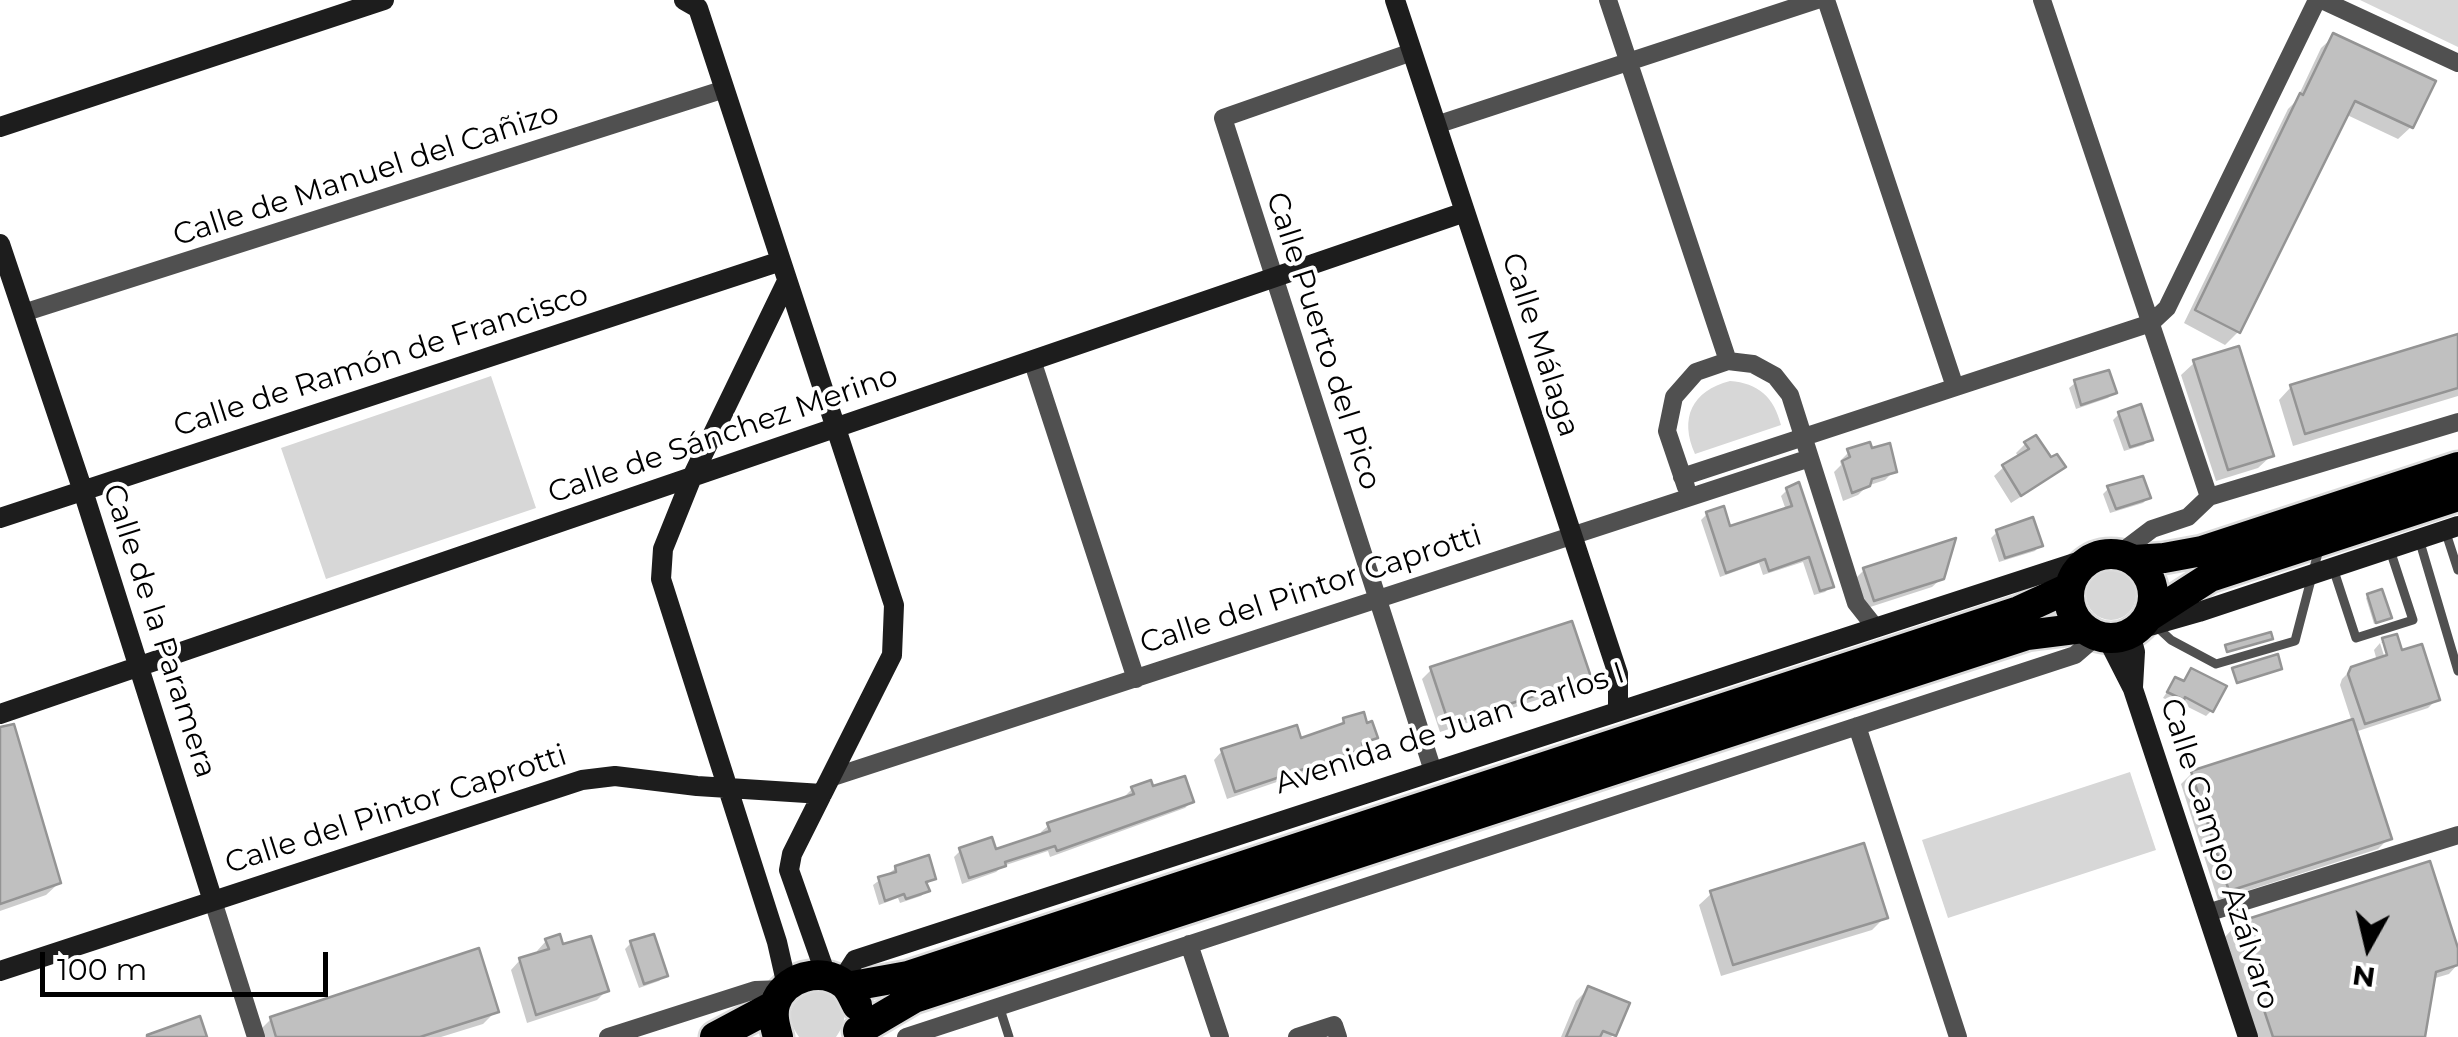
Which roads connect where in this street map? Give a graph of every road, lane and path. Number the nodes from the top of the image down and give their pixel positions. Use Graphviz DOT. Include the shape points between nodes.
graph roads {
  1 [pos="384,0"];
  2 [pos="684,0"];
  3 [pos="1395,0"];
  4 [pos="1608,0"];
  5 [pos="1817,0"];
  6 [pos="1826,0"];
  7 [pos="2042,0"];
  8 [pos="2319,0"];
  9 [pos="1412,52"];
  10 [pos="1629,62"];
  11 [pos="2458,63"];
  12 [pos="724,89"];
  13 [pos="1436,126"];
  14 [pos="0,127"];
  15 [pos="1465,212"];
  16 [pos="0,244"];
  17 [pos="784,271"];
  18 [pos="1274,277"];
  19 [pos="23,313"];
  20 [pos="2150,323"];
  21 [pos="1032,360"];
  22 [pos="1728,361"];
  23 [pos="1955,387"];
  24 [pos="2458,422"];
  25 [pos="836,428"];
  26 [pos="1804,437"];
  27 [pos="1810,458"];
  28 [pos="2458,466"];
  29 [pos="692,477"];
  30 [pos="1682,477"];
  31 [pos="82,491"];
  32 [pos="2458,496"];
  33 [pos="2209,497"];
  34 [pos="1689,498"];
  35 [pos="0,518"];
  36 [pos="2452,528"];
  37 [pos="1572,536"];
  38 [pos="2418,539"];
  39 [pos="2390,549"];
  40 [pos="2115,557"];
  41 [pos="2322,561"];
  42 [pos="2458,570"];
  43 [pos="2068,588"];
  44 [pos="1378,600"];
  45 [pos="1856,603"];
  46 [pos="1875,627"];
  47 [pos="2122,630"];
  48 [pos="1852,635"];
  49 [pos="139,666"];
  50 [pos="2458,671"];
  51 [pos="1136,679"];
  52 [pos="1618,711"];
  53 [pos="0,714"];
  54 [pos="1857,726"];
  55 [pos="1433,771"];
  56 [pos="826,786"];
  57 [pos="728,789"];
  58 [pos="2458,835"];
  59 [pos="213,901"];
  60 [pos="2207,913"];
  61 [pos="1188,944"];
  62 [pos="0,971"];
  63 [pos="838,981"];
  64 [pos="782,993"];
  65 [pos="999,1006"];
  66 [pos="856,1034"];
  67 [pos="256,1037"];
  68 [pos="608,1037"];
  69 [pos="715,1037"];
  70 [pos="778,1037"];
  71 [pos="906,1037"];
  72 [pos="1010,1037"];
  73 [pos="1220,1037"];
  74 [pos="1297,1037"];
  75 [pos="1338,1037"];
  76 [pos="1958,1037"];
  77 [pos="2248,1037"];
  1 -- 14 [label="street"];
  2 -- 12 [label="street" via="698,8"];
  3 -- 9 [label="street, Calle Málaga"];
  4 -- 10 [label="street"];
  5 -- 10 [label="street"];
  6 -- 23 [label="street"];
  7 -- 20 [label="street"];
  8 -- 11 [label="street"];
  8 -- 20 [label="street" via="2166,308"];
  9 -- 13 [label="street, Calle Málaga"];
  9 -- 18 [label="street, Calle Puerto del Pico" via="1223,118"];
  10 -- 13 [label="street"];
  10 -- 22 [label="street"];
  12 -- 17 [label="street"];
  12 -- 19 [label="street, Calle de Manuel del Cañizo"];
  13 -- 15 [label="street, Calle Málaga"];
  15 -- 18 [label="street, Calle de Sánchez Merino"];
  15 -- 37 [label="street, Calle Málaga"];
  16 -- 19 [label="street, Calle de la Paramera"];
  17 -- 25 [label="street"];
  17 -- 29 [label="street"];
  17 -- 31 [label="street, Calle de Ramón de Francisco"];
  18 -- 21 [label="street, Calle de Sánchez Merino"];
  18 -- 44 [label="street, Calle Puerto del Pico"];
  19 -- 31 [label="street, Calle de la Paramera"];
  20 -- 23 [label="street"];
  20 -- 33 [label="street"];
  21 -- 25 [label="street, Calle de Sánchez Merino"];
  21 -- 51 [label="street"];
  22 -- 26 [label="street" via="1775,376"];
  22 -- 30 [label="street" via="1696,372 1674,398 1668,430"];
  23 -- 26 [label="street"];
  24 -- 33 [label="street"];
  25 -- 29 [label="street, Calle de Sánchez Merino"];
  25 -- 56 [label="street" via="894,605 892,655"];
  26 -- 27 [label="street"];
  26 -- 30 [label="street"];
  27 -- 34 [label="street, Calle del Pintor Caprotti"];
  27 -- 45 [label="street"];
  28 -- 40 [label="highway, Avenida de Juan Carlos I" via="2202,551"];
  29 -- 49 [label="street, Calle de Sánchez Merino"];
  29 -- 57 [label="street" via="664,549 661,579"];
  30 -- 34 [label="street"];
  31 -- 35 [label="street, Calle de Ramón de Francisco"];
  31 -- 49 [label="street, Calle de la Paramera"];
  32 -- 41 [label="highway"];
  33 -- 40 [label="street"];
  34 -- 37 [label="street, Calle del Pintor Caprotti"];
  36 -- 38 [label="street"];
  36 -- 42 [label="lane"];
  37 -- 44 [label="street, Calle del Pintor Caprotti"];
  37 -- 52 [label="street, Calle Málaga" via="1618,674"];
  38 -- 39 [label="street"];
  38 -- 50 [label="lane"];
  39 -- 41 [label="street"];
  39 -- 41 [label="lane" via="2413,620 2356,638"];
  40 -- 43 [label="highway" via="2076,570"];
  40 -- 46 [label="street, Avenida de Juan Carlos I"];
  40 -- 47 [label="highway" via="2148,576 2154,597"];
  41 -- 47 [label="highway" via="2210,578"];
  41 -- 47 [label="lane" via="2295,642 2216,664 2171,640"];
  43 -- 47 [label="highway" via="2070,610"];
  43 -- 63 [label="highway" via="2019,611 908,976"];
  44 -- 51 [label="street, Calle del Pintor Caprotti"];
  44 -- 55 [label="street, Calle Puerto del Pico"];
  45 -- 46 [label="street"];
  45 -- 48 [label="street"];
  46 -- 48 [label="street, Avenida de Juan Carlos I"];
  47 -- 54 [label="street" via="2074,655"];
  47 -- 60 [label="street, Calle Campo Azálvaro" via="2133,689"];
  47 -- 66 [label="highway" via="2027,635 914,998"];
  48 -- 52 [label="street, Avenida de Juan Carlos I"];
  49 -- 53 [label="street, Calle de Sánchez Merino"];
  49 -- 59 [label="street, Calle de la Paramera"];
  51 -- 56 [label="street, Calle del Pintor Caprotti"];
  52 -- 55 [label="street, Avenida de Juan Carlos I"];
  54 -- 61 [label="street"];
  54 -- 76 [label="street"];
  55 -- 63 [label="street, Avenida de Juan Carlos I" via="854,960"];
  56 -- 57 [label="street, Calle del Pintor Caprotti"];
  56 -- 63 [label="street" via="788,870"];
  57 -- 59 [label="street, Calle del Pintor Caprotti" via="616,776 582,780"];
  57 -- 64 [label="street" via="778,942"];
  58 -- 60 [label="street"];
  59 -- 62 [label="street, Calle del Pintor Caprotti"];
  59 -- 67 [label="street, Calle de la Paramera"];
  60 -- 77 [label="street, Calle Campo Azálvaro"];
  61 -- 65 [label="street"];
  61 -- 73 [label="street"];
  63 -- 64 [label="highway" via="805,976"];
  63 -- 66 [label="highway" via="859,1008"];
  64 -- 68 [label="street" via="755,990"];
  64 -- 69 [label="highway"];
  64 -- 70 [label="highway" via="774,1022"];
  65 -- 71 [label="street"];
  65 -- 72 [label="lane"];
  74 -- 75 [label="street" via="1334,1025"];
}
